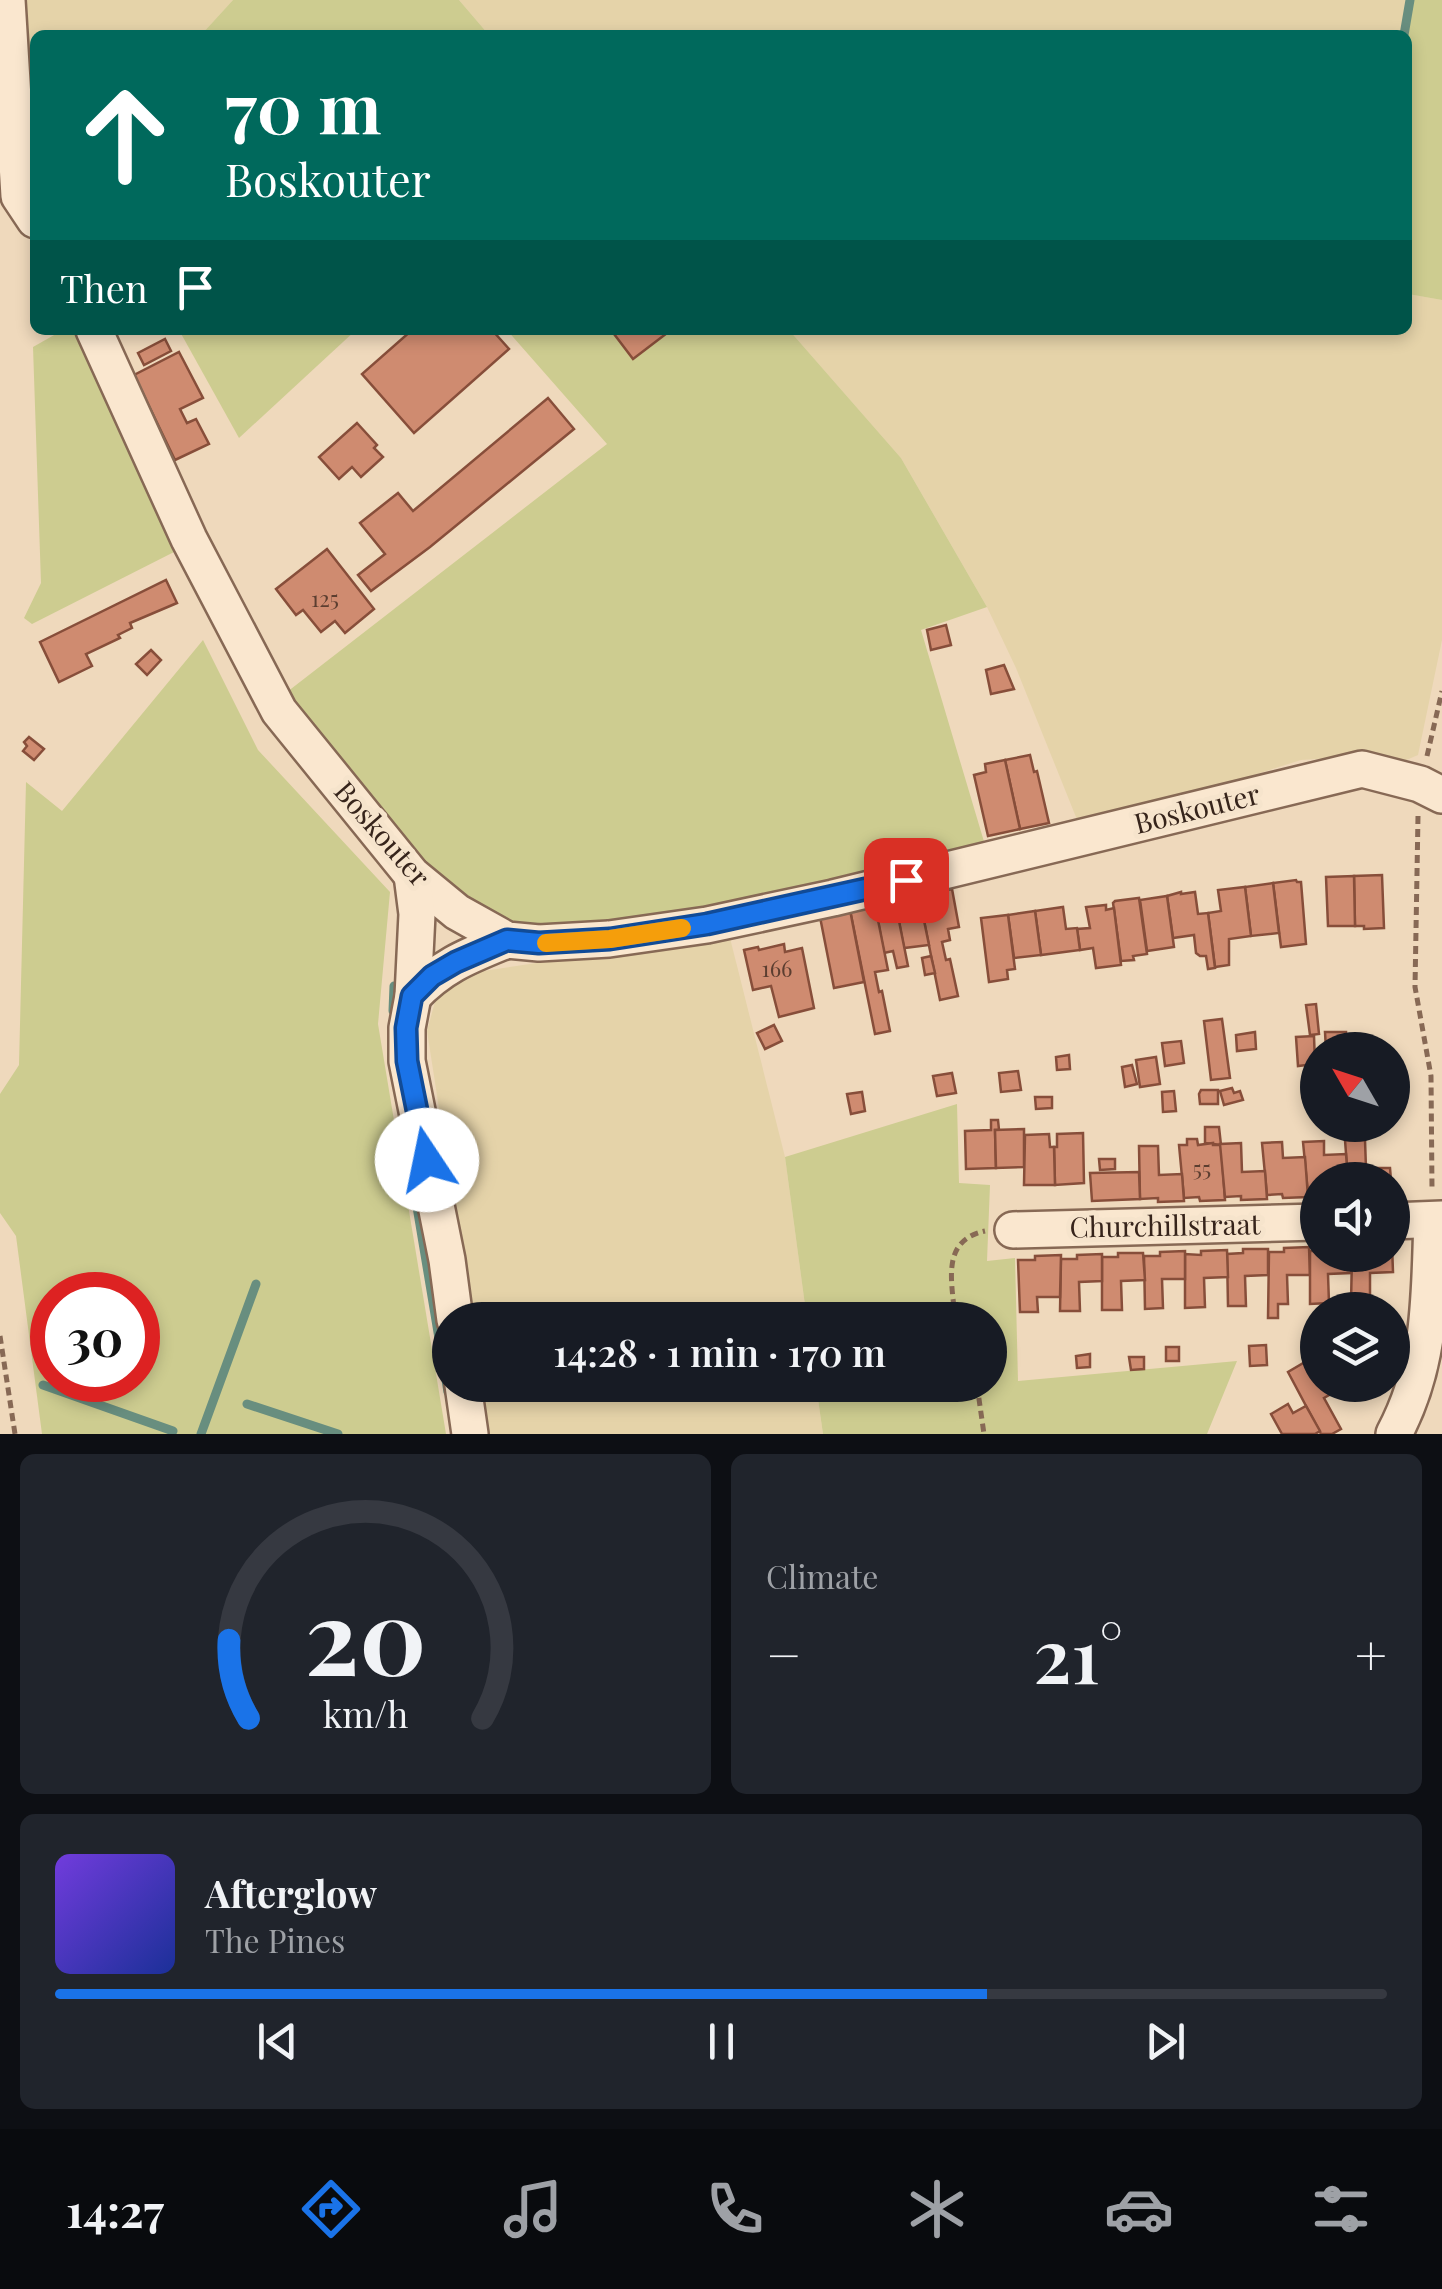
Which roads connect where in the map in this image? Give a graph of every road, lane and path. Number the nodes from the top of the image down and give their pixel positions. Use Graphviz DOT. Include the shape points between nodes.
graph roads {
  1 [pos="7,0"];
  2 [pos="27,208"];
  3 [pos="96,335"];
  4 [pos="1442,691"];
  5 [pos="1431,790"];
  6 [pos="412,876"];
  7 [pos="507,940"];
  8 [pos="412,996"];
  9 [pos="1437,1219"];
  10 [pos="1410,1220"];
  11 [pos="1300,1222"];
  12 [pos="1013,1230"];
  13 [pos="453,1302"];
  14 [pos="953,1302"];
  15 [pos="0,1336"];
  16 [pos="466,1402"];
  17 [pos="979,1402"];
  18 [pos="15,1434"];
  19 [pos="470,1434"];
  20 [pos="984,1434"];
  21 [pos="1394,1434"];
  1 -- 2 [label="street"];
  3 -- 6 [label="street, Boskouter" via="190,540 279,712"];
  4 -- 5 [label="path"];
  5 -- 7 [label="street, Boskouter" via="1362,769 707,924 610,939"];
  5 -- 9 [label="path" via="1416,839 1415,988 1431,1076"];
  6 -- 7 [label="street, Boskouter"];
  6 -- 8 [label="street" via="418,914"];
  7 -- 8 [label="street" via="432,976"];
  8 -- 13 [label="street" via="407,1061"];
  9 -- 10 [label="street"];
  9 -- 21 [label="street" via="1429,1327"];
  11 -- 12 [label="street, Churchillstraat"];
  12 -- 14 [label="path" via="975,1234 957,1246"];
  15 -- 18 [label="path"];
  16 -- 19 [label="street"];
  17 -- 20 [label="path"];
}
